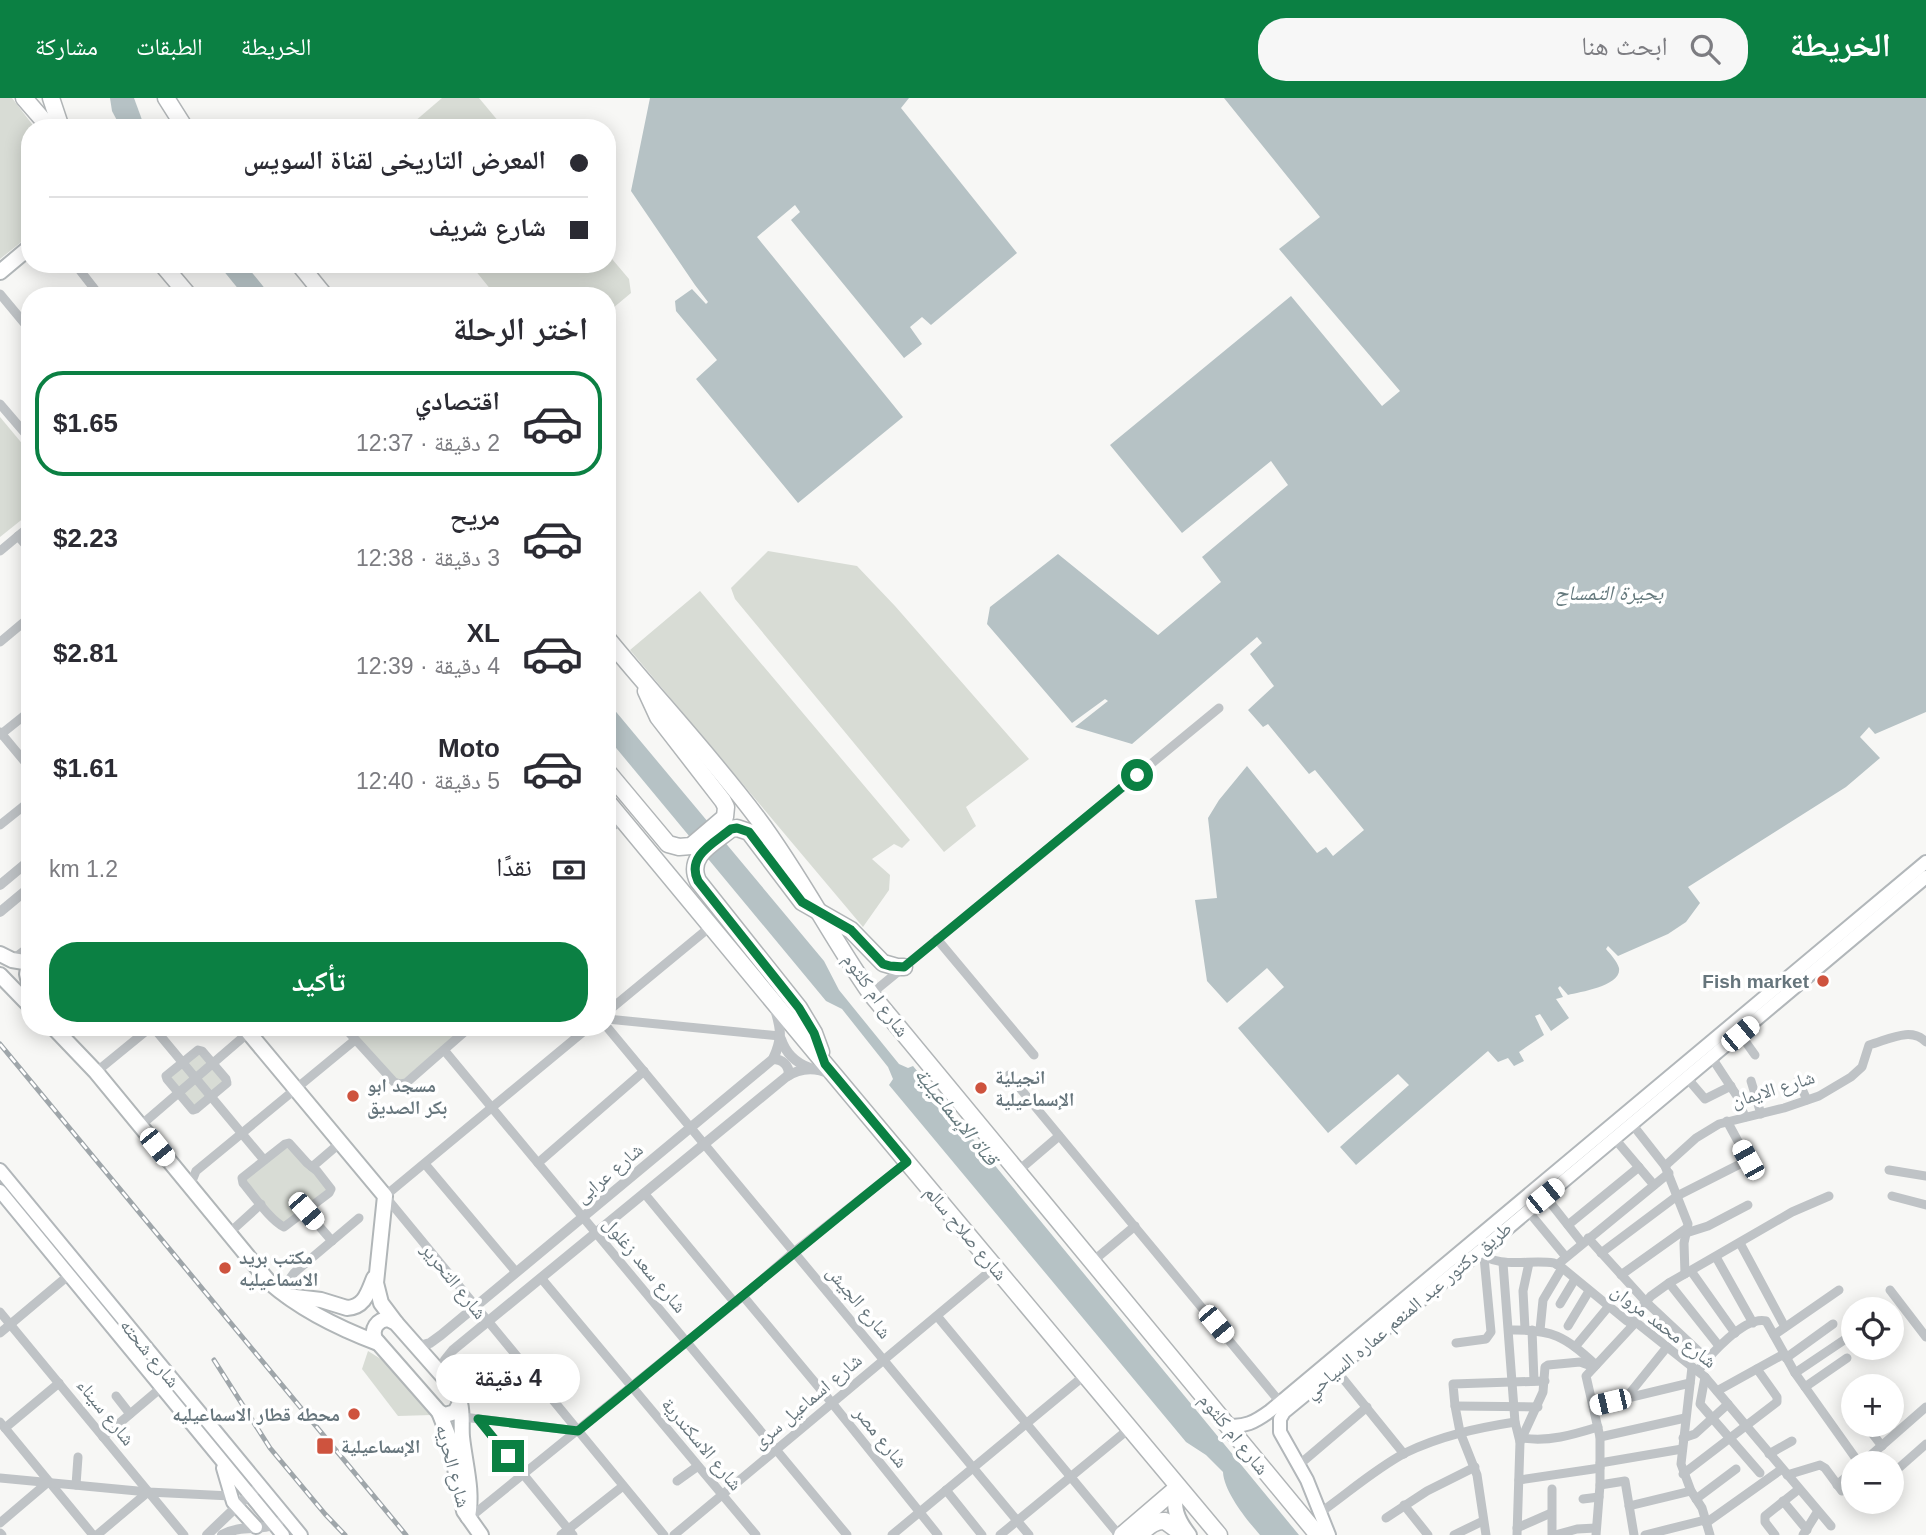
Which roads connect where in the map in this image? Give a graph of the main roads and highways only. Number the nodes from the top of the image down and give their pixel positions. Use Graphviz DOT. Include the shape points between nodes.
graph roads {
  1 [pos="24,98"];
  2 [pos="51,98"];
  3 [pos="166,98"];
  4 [pos="42,119"];
  5 [pos="58,119"];
  6 [pos="179,119"];
  7 [pos="21,254"];
  8 [pos="0,272"];
  9 [pos="169,273"];
  10 [pos="306,273"];
  11 [pos="181,287"];
  12 [pos="318,287"];
  13 [pos="616,648"];
  14 [pos="645,681"];
  15 [pos="616,782"];
  16 [pos="616,812"];
  17 [pos="727,825"];
  18 [pos="695,851"];
  19 [pos="1926,862"];
  20 [pos="1926,877"];
  21 [pos="821,912"];
  22 [pos="904,967"];
  23 [pos="0,975"];
  24 [pos="21,997"];
  25 [pos="64,1036"];
  26 [pos="251,1036"];
  27 [pos="824,1070"];
  28 [pos="0,1170"];
  29 [pos="0,1191"];
  30 [pos="1477,1252"];
  31 [pos="376,1272"];
  32 [pos="283,1294"];
  33 [pos="396,1324"];
  34 [pos="378,1343"];
  35 [pos="461,1410"];
  36 [pos="439,1412"];
  37 [pos="1226,1425"];
  38 [pos="219,1458"];
  39 [pos="1178,1487"];
  40 [pos="468,1519"];
  41 [pos="281,1525"];
  42 [pos="256,1527"];
  43 [pos="302,1535"];
  44 [pos="481,1535"];
  45 [pos="1120,1535"];
  46 [pos="1139,1535"];
  47 [pos="1187,1535"];
  48 [pos="1219,1535"];
  49 [pos="1318,1535"];
  50 [pos="1329,1535"];
  1 -- 4 [label="highway"];
  2 -- 5 [label="highway"];
  3 -- 6 [label="highway"];
  7 -- 8 [label="main road"];
  9 -- 11 [label="highway"];
  10 -- 12 [label="highway"];
  13 -- 14 [label="highway, شارع ام كلثوم"];
  14 -- 17 [label="highway" via="658,717 723,801"];
  14 -- 21 [label="highway, شارع ام كلثوم" via="759,821"];
  15 -- 18 [label="highway" via="668,844"];
  16 -- 27 [label="highway, شارع صلاح سالم" via="773,1000"];
  17 -- 18 [label="highway"];
  17 -- 21 [label="highway" via="749,832 796,895"];
  18 -- 27 [label="highway" via="698,881 799,1008 814,1033"];
  19 -- 30 [label="main road, طريق دكتور عبد المنعم عماره السياحي"];
  20 -- 30 [label="main road, طريق دكتور عبد المنعم عماره السياحي"];
  21 -- 22 [label="highway" via="851,930 883,964"];
  21 -- 37 [label="highway, شارع ام كلثوم" via="871,994"];
  23 -- 24 [label="main road"];
  25 -- 32 [label="main road" via="258,1272"];
  26 -- 31 [label="main road, شارع التحرير" via="385,1196"];
  27 -- 39 [label="highway, شارع صلاح سالم" via="907,1162"];
  28 -- 41 [label="main road, شارع شحته" via="261,1487"];
  29 -- 38 [label="main road, شارع شحته"];
  30 -- 37 [label="main road, طريق دكتور عبد المنعم عماره السياحي" via="1253,1423"];
  30 -- 50 [label="main road, طريق دكتور عبد المنعم عماره السياحي" via="1280,1419 1282,1436 1300,1464"];
  31 -- 32 [label="main road" via="363,1302 353,1307"];
  31 -- 33 [label="main road" via="381,1303"];
  32 -- 34 [label="main road" via="312,1313"];
  33 -- 34 [label="main road" via="379,1322 373,1335"];
  33 -- 35 [label="main road" via="456,1391"];
  34 -- 36 [label="main road"];
  35 -- 36 [label="main road" via="445,1415"];
  35 -- 40 [label="main road, شارع الحريه" via="471,1497"];
  36 -- 40 [label="main road, شارع الحريه"];
  37 -- 49 [label="highway, شارع ام كلثوم"];
  38 -- 41 [label="main road, شارع شحته"];
  38 -- 42 [label="main road" via="234,1501"];
  39 -- 45 [label="highway"];
  39 -- 47 [label="main road" via="1177,1516"];
  39 -- 48 [label="highway, شارع صلاح سالم"];
  40 -- 44 [label="main road, شارع الحريه"];
  41 -- 43 [label="main road, شارع شحته"];
  46 -- 47 [label="highway" via="1161,1520"];
}
